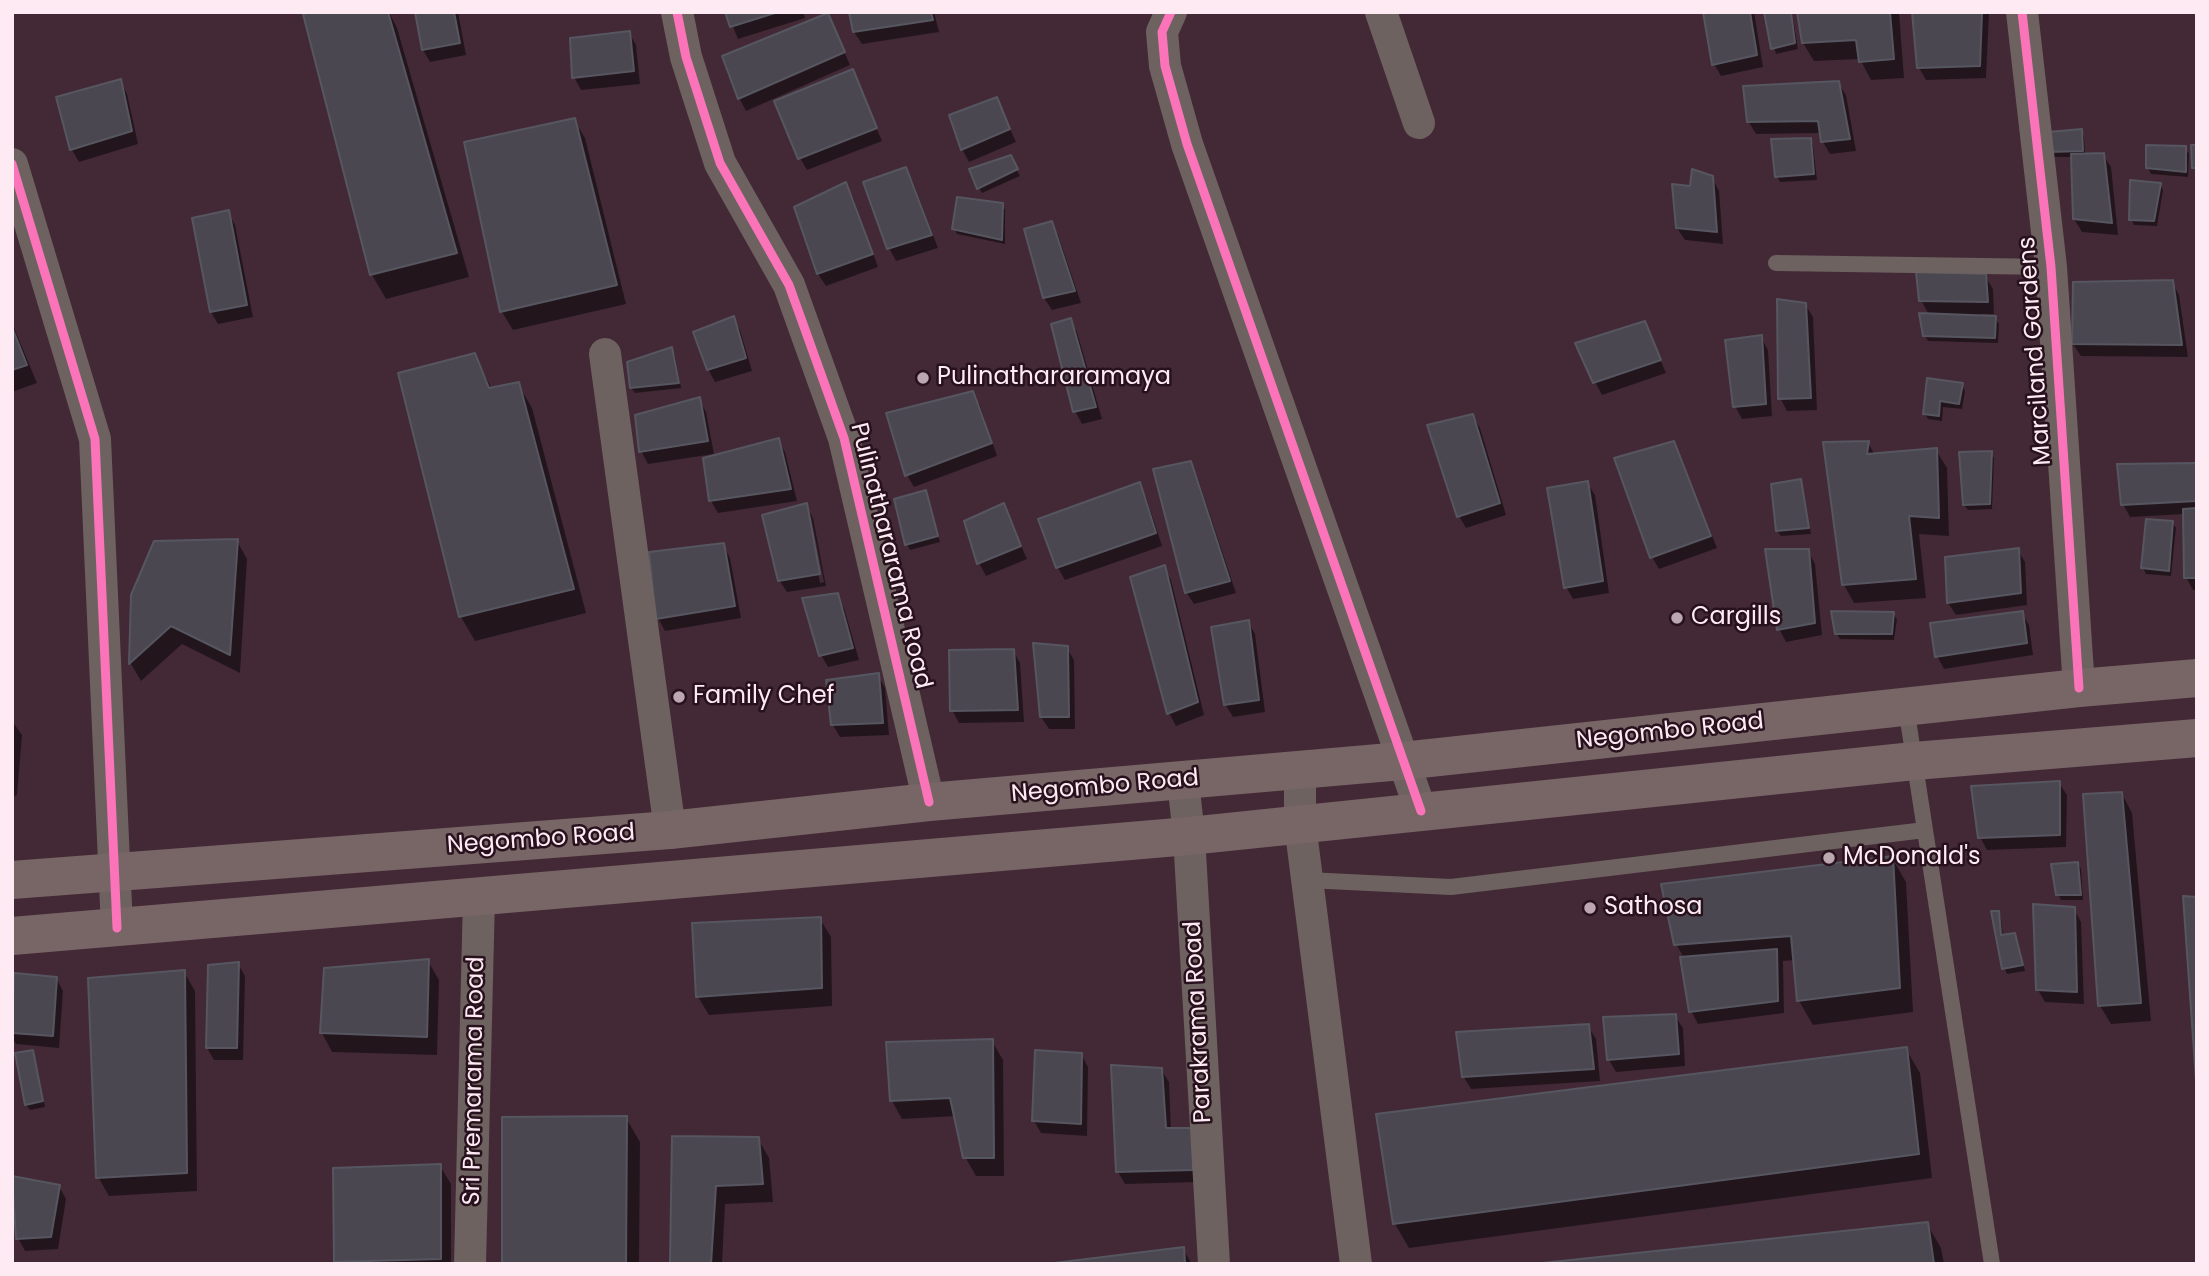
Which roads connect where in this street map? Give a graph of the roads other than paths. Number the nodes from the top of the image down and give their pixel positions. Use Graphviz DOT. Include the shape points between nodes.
graph roads {
  1 [pos="677,12"];
  2 [pos="1171,12"];
  3 [pos="1381,12"];
  4 [pos="2022,12"];
  5 [pos="1419,123"];
  6 [pos="12,164"];
  7 [pos="1776,263"];
  8 [pos="2051,267"];
  9 [pos="605,354"];
  10 [pos="2197,678"];
  11 [pos="2079,688"];
  12 [pos="1906,707"];
  13 [pos="2197,738"];
  14 [pos="1402,761"];
  15 [pos="1914,761"];
  16 [pos="1300,770"];
  17 [pos="1183,781"];
  18 [pos="929,802"];
  19 [pos="1421,811"];
  20 [pos="1300,824"];
  21 [pos="670,830"];
  22 [pos="1925,830"];
  23 [pos="1189,836"];
  24 [pos="114,873"];
  25 [pos="12,880"];
  26 [pos="1307,880"];
  27 [pos="479,897"];
  28 [pos="117,928"];
  29 [pos="12,936"];
  30 [pos="470,1264"];
  31 [pos="1214,1264"];
  32 [pos="1356,1264"];
  33 [pos="1992,1264"];
  1 -- 18 [label="street, Pulinathararama Road" via="686,57 720,163 789,285 844,438"];
  2 -- 14 [label="street" via="1162,32 1165,66 1187,144"];
  3 -- 5 [label="street"];
  4 -- 8 [label="street, Marciland Gardens"];
  6 -- 24 [label="street" via="95,439"];
  7 -- 8 [label="lane"];
  8 -- 11 [label="street, Marciland Gardens"];
  9 -- 21 [label="street"];
  10 -- 11 [label="highway, Negombo Road"];
  11 -- 12 [label="highway, Negombo Road"];
  12 -- 14 [label="highway, Negombo Road"];
  12 -- 15 [label="lane"];
  13 -- 15 [label="highway, Negombo Road"];
  14 -- 16 [label="highway, Negombo Road"];
  14 -- 19 [label="street"];
  15 -- 19 [label="highway, Negombo Road"];
  15 -- 22 [label="lane"];
  16 -- 17 [label="highway, Negombo Road"];
  16 -- 20 [label="street"];
  17 -- 18 [label="highway, Negombo Road"];
  17 -- 23 [label="street, Parakrama Road"];
  18 -- 21 [label="highway, Negombo Road"];
  19 -- 20 [label="highway, Negombo Road"];
  20 -- 23 [label="highway, Negombo Road"];
  20 -- 26 [label="street"];
  21 -- 24 [label="highway, Negombo Road"];
  22 -- 26 [label="lane" via="1451,887"];
  22 -- 33 [label="lane"];
  23 -- 27 [label="highway, Negombo Road"];
  23 -- 31 [label="street, Parakrama Road"];
  24 -- 25 [label="highway, Negombo Road"];
  24 -- 28 [label="street"];
  26 -- 32 [label="street"];
  27 -- 28 [label="highway, Negombo Road"];
  27 -- 30 [label="street, Sri Premarama Road"];
  28 -- 29 [label="highway, Negombo Road"];
}
